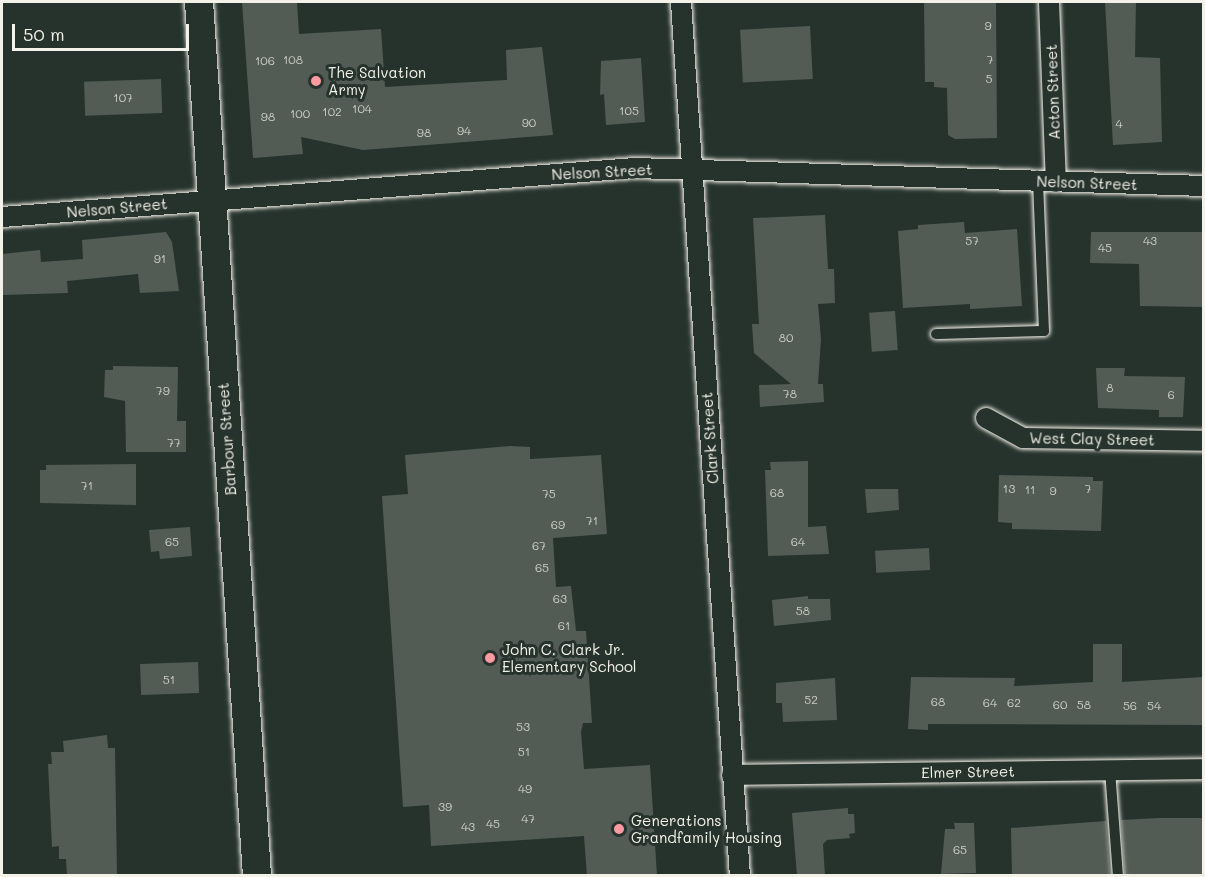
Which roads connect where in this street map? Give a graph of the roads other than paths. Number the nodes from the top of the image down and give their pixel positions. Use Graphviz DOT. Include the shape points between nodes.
graph roads {
  1 [pos="199,2"];
  2 [pos="681,2"];
  3 [pos="1049,2"];
  4 [pos="693,171"];
  5 [pos="1047,182"];
  6 [pos="1203,186"];
  7 [pos="212,200"];
  8 [pos="2,217"];
  9 [pos="936,334"];
  10 [pos="986,418"];
  11 [pos="1203,441"];
  12 [pos="1203,769"];
  13 [pos="1110,770"];
  14 [pos="732,775"];
  15 [pos="257,876"];
  16 [pos="740,876"];
  17 [pos="1118,876"];
  1 -- 7 [label="street, Barbour Street"];
  2 -- 4 [label="street, Clark Street"];
  3 -- 5 [label="street, Acton Street"];
  4 -- 5 [label="street, Nelson Street"];
  4 -- 7 [label="street, Nelson Street" via="635,168"];
  4 -- 14 [label="street, Clark Street"];
  5 -- 6 [label="street, Nelson Street"];
  5 -- 9 [label="lane" via="1044,331"];
  7 -- 8 [label="street, Nelson Street"];
  7 -- 15 [label="street, Barbour Street"];
  10 -- 11 [label="street, West Clay Street" via="1023,438"];
  12 -- 13 [label="street, Elmer Street"];
  13 -- 14 [label="street, Elmer Street"];
  13 -- 17 [label="lane"];
  14 -- 16 [label="street, Clark Street"];
}
